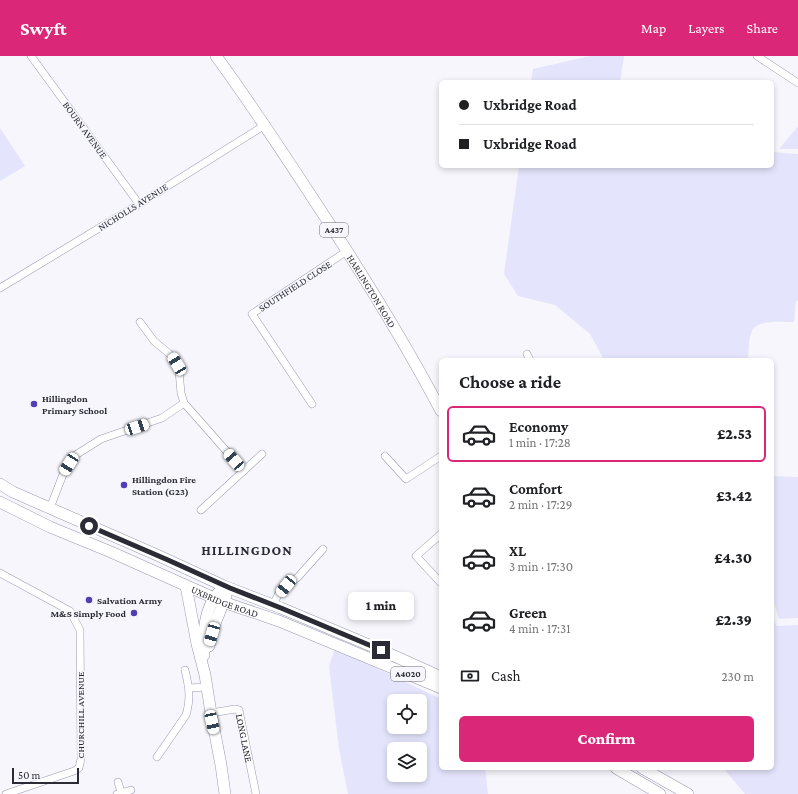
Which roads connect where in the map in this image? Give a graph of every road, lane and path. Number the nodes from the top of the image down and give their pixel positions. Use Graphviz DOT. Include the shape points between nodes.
graph roads {
  1 [pos="31,56"];
  2 [pos="216,56"];
  3 [pos="756,56"];
  4 [pos="798,83"];
  5 [pos="264,125"];
  6 [pos="139,204"];
  7 [pos="347,251"];
  8 [pos="0,288"];
  9 [pos="140,322"];
  10 [pos="184,403"];
  11 [pos="439,403"];
  12 [pos="312,404"];
  13 [pos="262,454"];
  14 [pos="385,456"];
  15 [pos="439,457"];
  16 [pos="244,471"];
  17 [pos="0,484"];
  18 [pos="13,492"];
  19 [pos="0,502"];
  20 [pos="11,508"];
  21 [pos="50,508"];
  22 [pos="201,510"];
  23 [pos="439,536"];
  24 [pos="324,549"];
  25 [pos="0,573"];
  26 [pos="439,581"];
  27 [pos="186,586"];
  28 [pos="227,587"];
  29 [pos="218,600"];
  30 [pos="273,605"];
  31 [pos="185,670"];
  32 [pos="205,670"];
  33 [pos="439,675"];
  34 [pos="439,687"];
  35 [pos="189,688"];
  36 [pos="207,688"];
  37 [pos="211,714"];
  38 [pos="157,757"];
  39 [pos="619,770"];
  40 [pos="646,770"];
  41 [pos="118,782"];
  42 [pos="130,790"];
  43 [pos="119,793"];
  44 [pos="6,794"];
  45 [pos="225,794"];
  46 [pos="256,794"];
  47 [pos="660,794"];
  48 [pos="688,794"];
  1 -- 6 [label="street, BOURN AVENUE"];
  2 -- 5 [label="main road, HARLINGTON ROAD / A437"];
  3 -- 4 [label="street"];
  5 -- 6 [label="street, NICHOLLS AVENUE"];
  5 -- 7 [label="main road, HARLINGTON ROAD / A437"];
  6 -- 8 [label="street, NICHOLLS AVENUE"];
  7 -- 11 [label="main road, HARLINGTON ROAD / A437"];
  7 -- 12 [label="street, SOUTHFIELD CLOSE" via="252,314"];
  9 -- 10 [label="street" via="154,341 172,356 177,364"];
  10 -- 16 [label="street"];
  10 -- 21 [label="street" via="162,418 101,439 74,456 64,472"];
  13 -- 16 [label="street"];
  14 -- 15 [label="street" via="406,479"];
  16 -- 22 [label="street"];
  17 -- 18 [label="main road, UXBRIDGE ROAD / A4020"];
  18 -- 20 [label="street" via="15,497"];
  18 -- 21 [label="main road, UXBRIDGE ROAD / A4020"];
  19 -- 20 [label="main road, UXBRIDGE ROAD / A4020"];
  20 -- 27 [label="main road, UXBRIDGE ROAD / A4020"];
  21 -- 28 [label="main road, UXBRIDGE ROAD / A4020"];
  23 -- 26 [label="street" via="416,556"];
  24 -- 30 [label="street" via="286,586"];
  25 -- 44 [label="street, CHURCHILL AVENUE" via="70,611 80,630 79,768"];
  27 -- 29 [label="main road, UXBRIDGE ROAD / A4020"];
  27 -- 32 [label="main road" via="197,644"];
  28 -- 29 [label="main road"];
  28 -- 30 [label="main road, UXBRIDGE ROAD / A4020"];
  29 -- 32 [label="main road"];
  29 -- 34 [label="main road, UXBRIDGE ROAD / A4020"];
  30 -- 33 [label="main road, UXBRIDGE ROAD / A4020"];
  31 -- 35 [label="street"];
  32 -- 36 [label="main road"];
  35 -- 36 [label="street"];
  35 -- 38 [label="street" via="186,715"];
  36 -- 37 [label="main road"];
  37 -- 45 [label="main road"];
  37 -- 46 [label="street, LONG LANE" via="239,710"];
  39 -- 47 [label="main road"];
  40 -- 48 [label="main road"];
  41 -- 43 [label="street"];
  42 -- 43 [label="street"];
}
